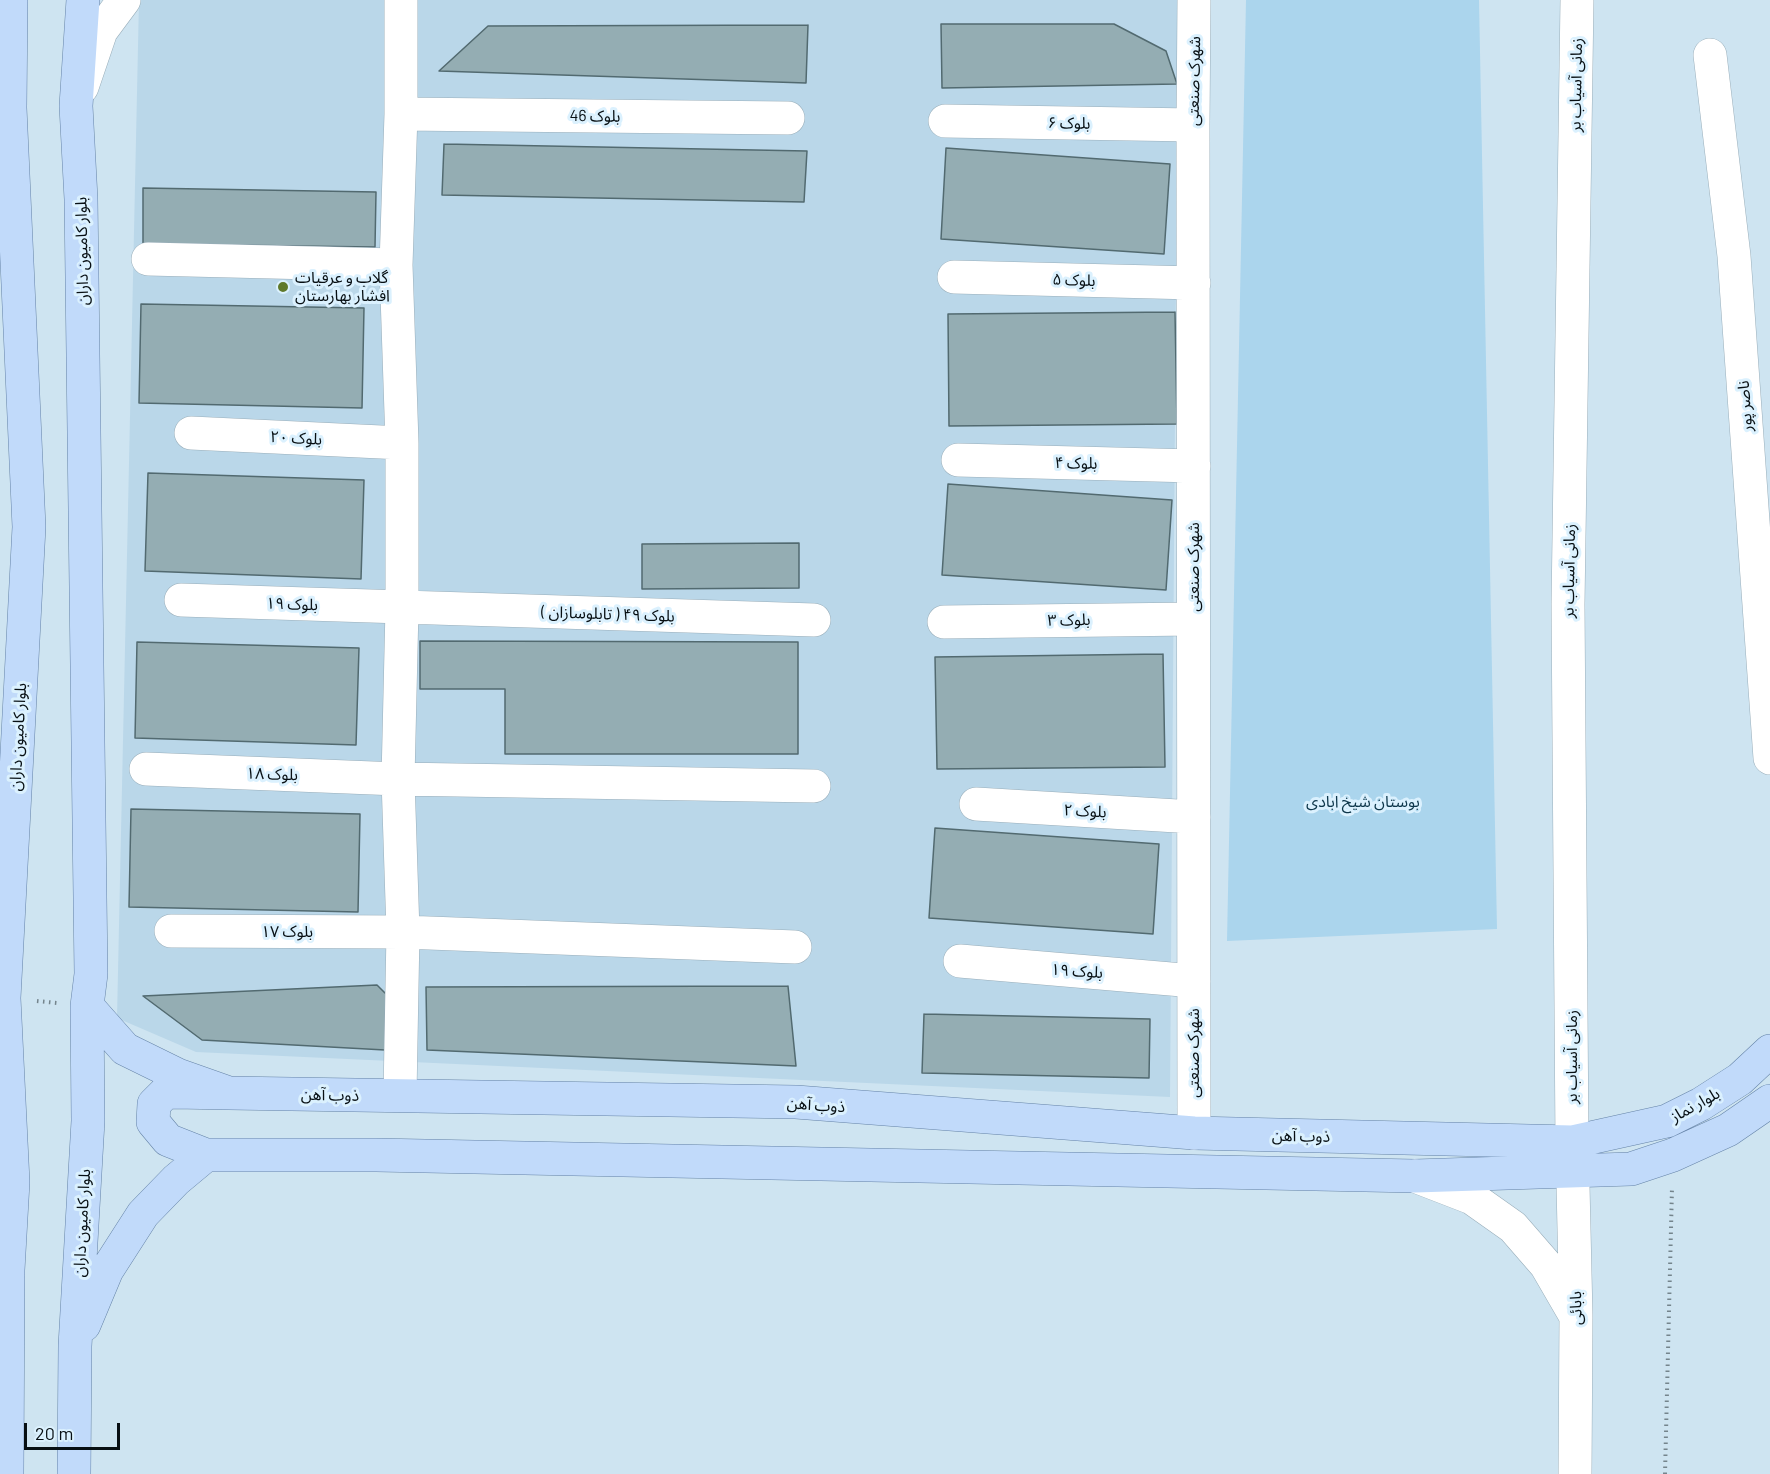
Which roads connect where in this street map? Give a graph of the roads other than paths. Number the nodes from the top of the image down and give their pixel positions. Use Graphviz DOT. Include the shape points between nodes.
graph roads {
  1 [pos="11,0"];
  2 [pos="83,0"];
  3 [pos="124,0"];
  4 [pos="401,0"];
  5 [pos="1194,0"];
  6 [pos="1577,0"];
  7 [pos="1710,55"];
  8 [pos="76,106"];
  9 [pos="401,114"];
  10 [pos="788,118"];
  11 [pos="945,121"];
  12 [pos="1193,125"];
  13 [pos="148,260"];
  14 [pos="396,265"];
  15 [pos="954,277"];
  16 [pos="1194,283"];
  17 [pos="191,433"];
  18 [pos="402,442"];
  19 [pos="958,460"];
  20 [pos="1194,466"];
  21 [pos="181,600"];
  22 [pos="402,608"];
  23 [pos="1193,619"];
  24 [pos="814,620"];
  25 [pos="944,622"];
  26 [pos="1770,758"];
  27 [pos="146,769"];
  28 [pos="398,779"];
  29 [pos="814,786"];
  30 [pos="976,804"];
  31 [pos="1194,817"];
  32 [pos="171,932"];
  33 [pos="403,932"];
  34 [pos="795,947"];
  35 [pos="960,961"];
  36 [pos="1194,981"];
  37 [pos="2,1002"];
  38 [pos="87,1006"];
  39 [pos="1770,1051"];
  40 [pos="229,1093"];
  41 [pos="400,1095"];
  42 [pos="1770,1101"];
  43 [pos="1194,1133"];
  44 [pos="206,1155"];
  45 [pos="1573,1157"];
  46 [pos="1415,1176"];
  47 [pos="0,1193"];
  48 [pos="11,1231"];
  49 [pos="1576,1316"];
  50 [pos="75,1346"];
  51 [pos="7,1474"];
  52 [pos="74,1474"];
  53 [pos="1575,1474"];
  1 -- 37 [label="main road, بلوار کامیون داران" via="10,108 29,527"];
  2 -- 8 [label="main road, بلوار کامیون داران"];
  3 -- 8 [label="street" via="101,31"];
  4 -- 9 [label="street"];
  5 -- 12 [label="street, شهرک صنعتی"];
  6 -- 45 [label="street, زمانی آسیاب بر" via="1569,603"];
  7 -- 26 [label="street, ناصر پور" via="1734,256"];
  8 -- 38 [label="main road, بلوار کامیون داران" via="81,199 91,928"];
  9 -- 10 [label="street, بلوک 46"];
  9 -- 14 [label="street"];
  11 -- 12 [label="street, بلوک ۶"];
  12 -- 16 [label="street, شهرک صنعتی"];
  13 -- 14 [label="street"];
  14 -- 18 [label="street"];
  15 -- 16 [label="street, بلوک ۵"];
  16 -- 20 [label="street, شهرک صنعتی"];
  17 -- 18 [label="street, بلوک ۲۰"];
  18 -- 22 [label="street"];
  19 -- 20 [label="street, بلوک ۴"];
  20 -- 23 [label="street, شهرک صنعتی"];
  21 -- 22 [label="street, بلوک ۱۹"];
  22 -- 24 [label="street, بلوک ۴۹ ( تابلوسازان )"];
  22 -- 28 [label="street"];
  23 -- 25 [label="street, بلوک ۳"];
  23 -- 31 [label="street, شهرک صنعتی"];
  27 -- 28 [label="street, بلوک ۱۸"];
  28 -- 29 [label="street, بلوک ۱۸"];
  28 -- 33 [label="street"];
  30 -- 31 [label="street, بلوک ۲"];
  31 -- 36 [label="street, شهرک صنعتی"];
  32 -- 33 [label="street, بلوک ۱۷"];
  33 -- 34 [label="street, بلوک ۱۷"];
  33 -- 41 [label="street"];
  35 -- 36 [label="street, بلوک ۱۹"];
  36 -- 43 [label="street, شهرک صنعتی"];
  37 -- 48 [label="main road, بلوار کامیون داران"];
  38 -- 40 [label="main road, ذوب آهن" via="125,1049 177,1075"];
  38 -- 50 [label="main road, بلوار کامیون داران" via="88,1121"];
  39 -- 45 [label="main road, بلوار نماز" via="1740,1079 1701,1104"];
  40 -- 41 [label="main road, ذوب آهن"];
  40 -- 44 [label="main road" via="165,1093 154,1104 153,1122 168,1140"];
  41 -- 43 [label="main road, ذوب آهن" via="796,1102"];
  42 -- 45 [label="main road, بلوار نماز" via="1728,1130 1631,1169"];
  43 -- 45 [label="main road, ذوب آهن"];
  44 -- 46 [label="main road"];
  44 -- 50 [label="main road" via="143,1214 107,1270"];
  45 -- 46 [label="main road"];
  45 -- 49 [label="street, بابائی"];
  46 -- 49 [label="street" via="1472,1198 1513,1227 1546,1265"];
  47 -- 48 [label="main road"];
  48 -- 51 [label="main road, بلوار کامیون داران"];
  49 -- 53 [label="street, بابائی"];
  50 -- 52 [label="main road, بلوار کامیون داران"];
}
